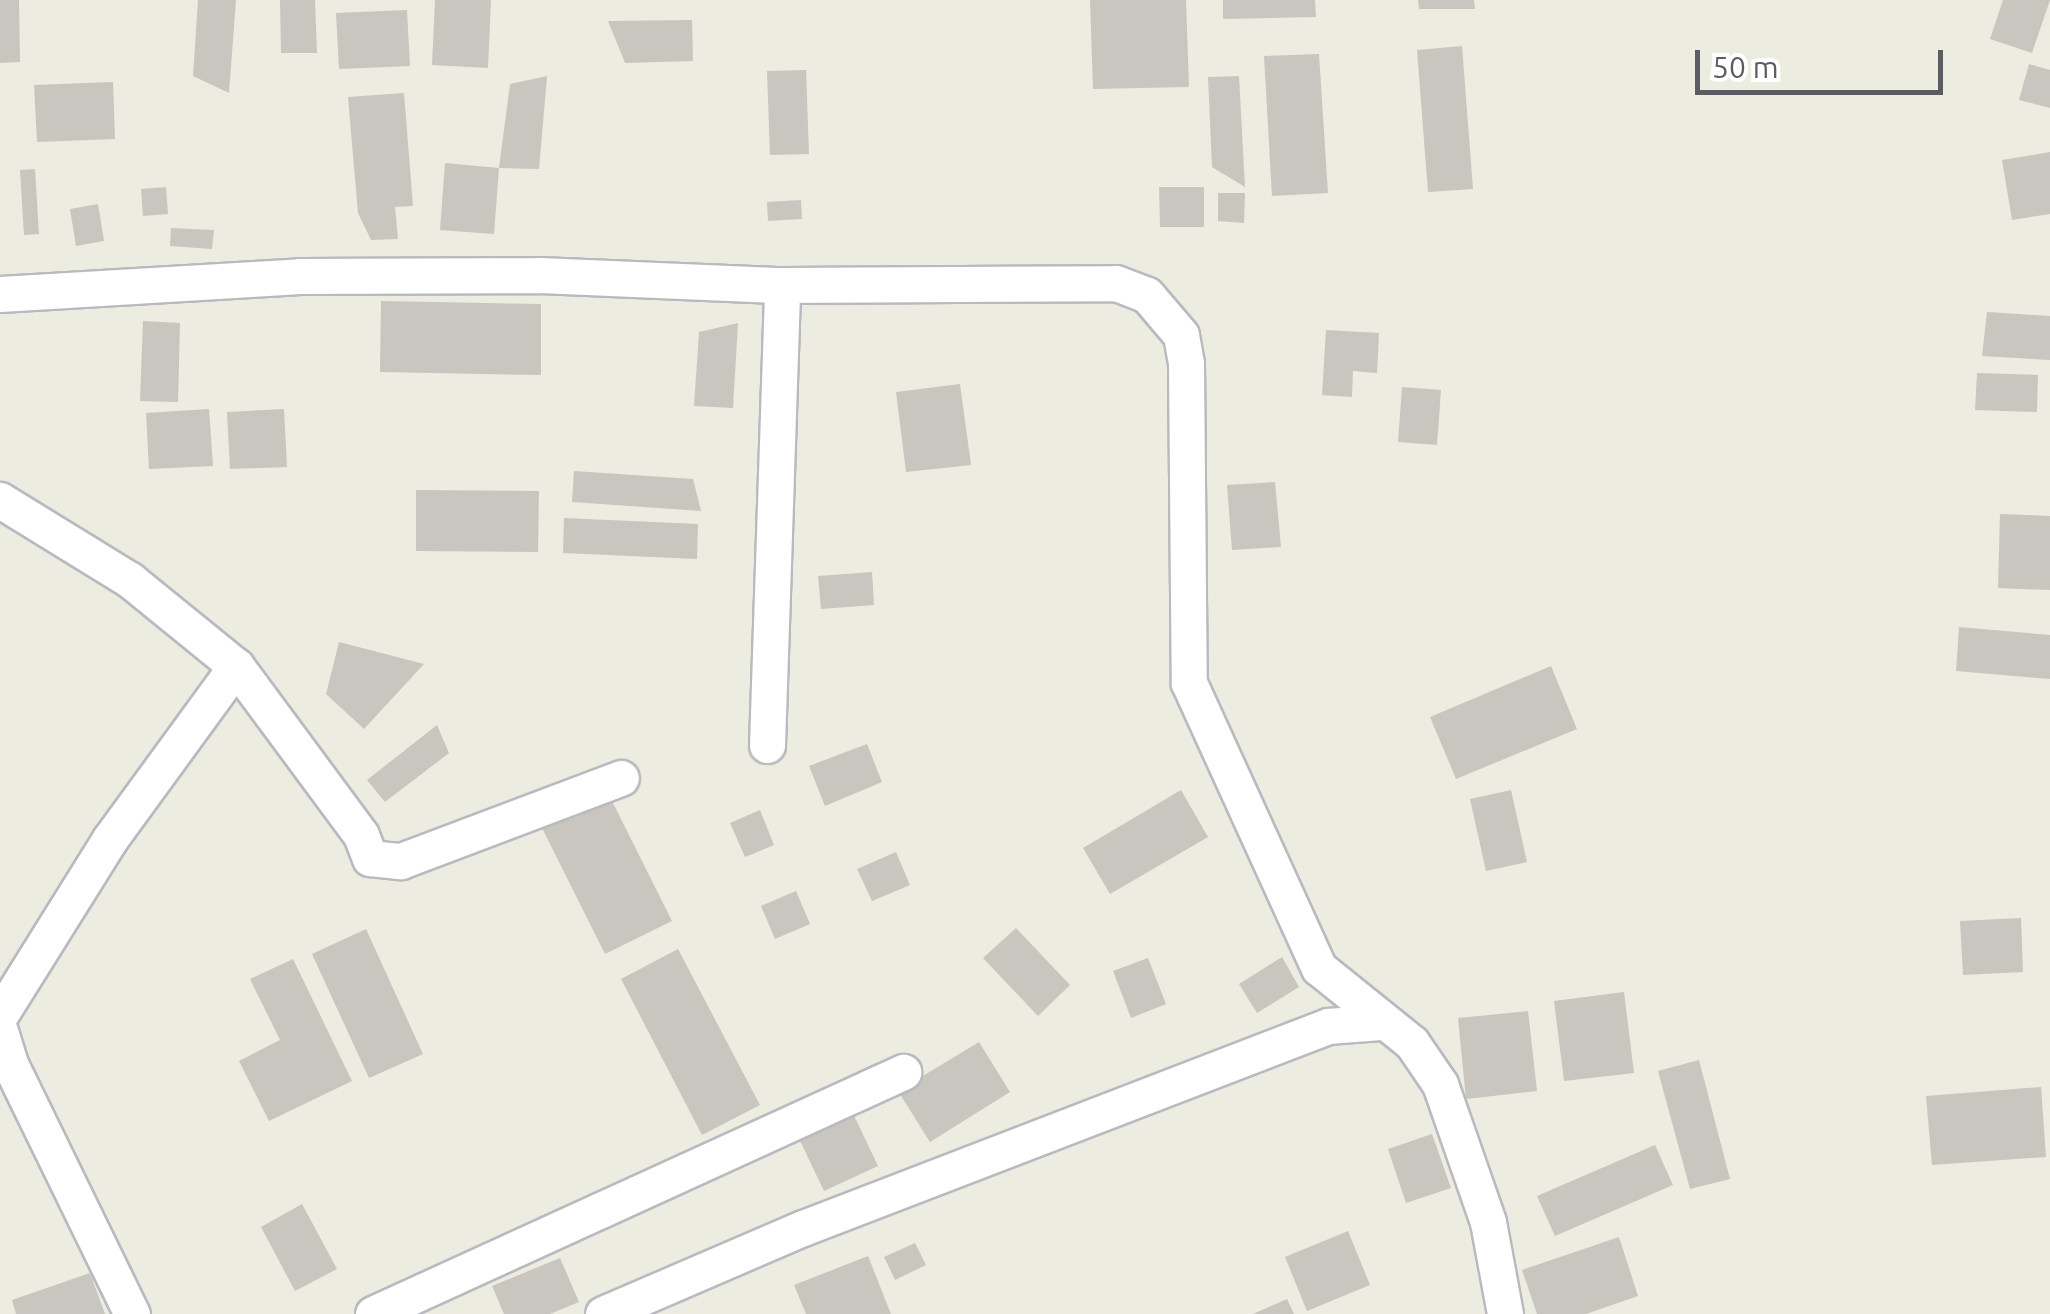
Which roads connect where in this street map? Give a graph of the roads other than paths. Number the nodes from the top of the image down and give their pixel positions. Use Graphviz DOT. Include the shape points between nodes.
graph roads {
  1 [pos="782,285"];
  2 [pos="0,294"];
  3 [pos="0,500"];
  4 [pos="236,666"];
  5 [pos="767,745"];
  6 [pos="620,778"];
  7 [pos="1333,986"];
  8 [pos="0,1014"];
  9 [pos="1380,1022"];
  10 [pos="1328,1026"];
  11 [pos="0,1031"];
  12 [pos="904,1072"];
  13 [pos="132,1314"];
  14 [pos="373,1314"];
  15 [pos="603,1314"];
  16 [pos="1505,1314"];
  1 -- 2 [label="street" via="539,274 318,276"];
  1 -- 5 [label="street"];
  1 -- 7 [label="street" via="1116,283 1165,309 1181,335 1186,364 1189,683 1295,925"];
  3 -- 4 [label="street" via="130,580"];
  4 -- 6 [label="street" via="361,835 370,858 401,861"];
  4 -- 8 [label="street" via="110,839"];
  7 -- 9 [label="street"];
  7 -- 10 [label="street"];
  9 -- 10 [label="street"];
  9 -- 16 [label="street" via="1412,1044 1440,1084 1488,1222"];
  10 -- 15 [label="street" via="803,1228"];
  11 -- 13 [label="street" via="10,1066"];
  12 -- 14 [label="street"];
}
